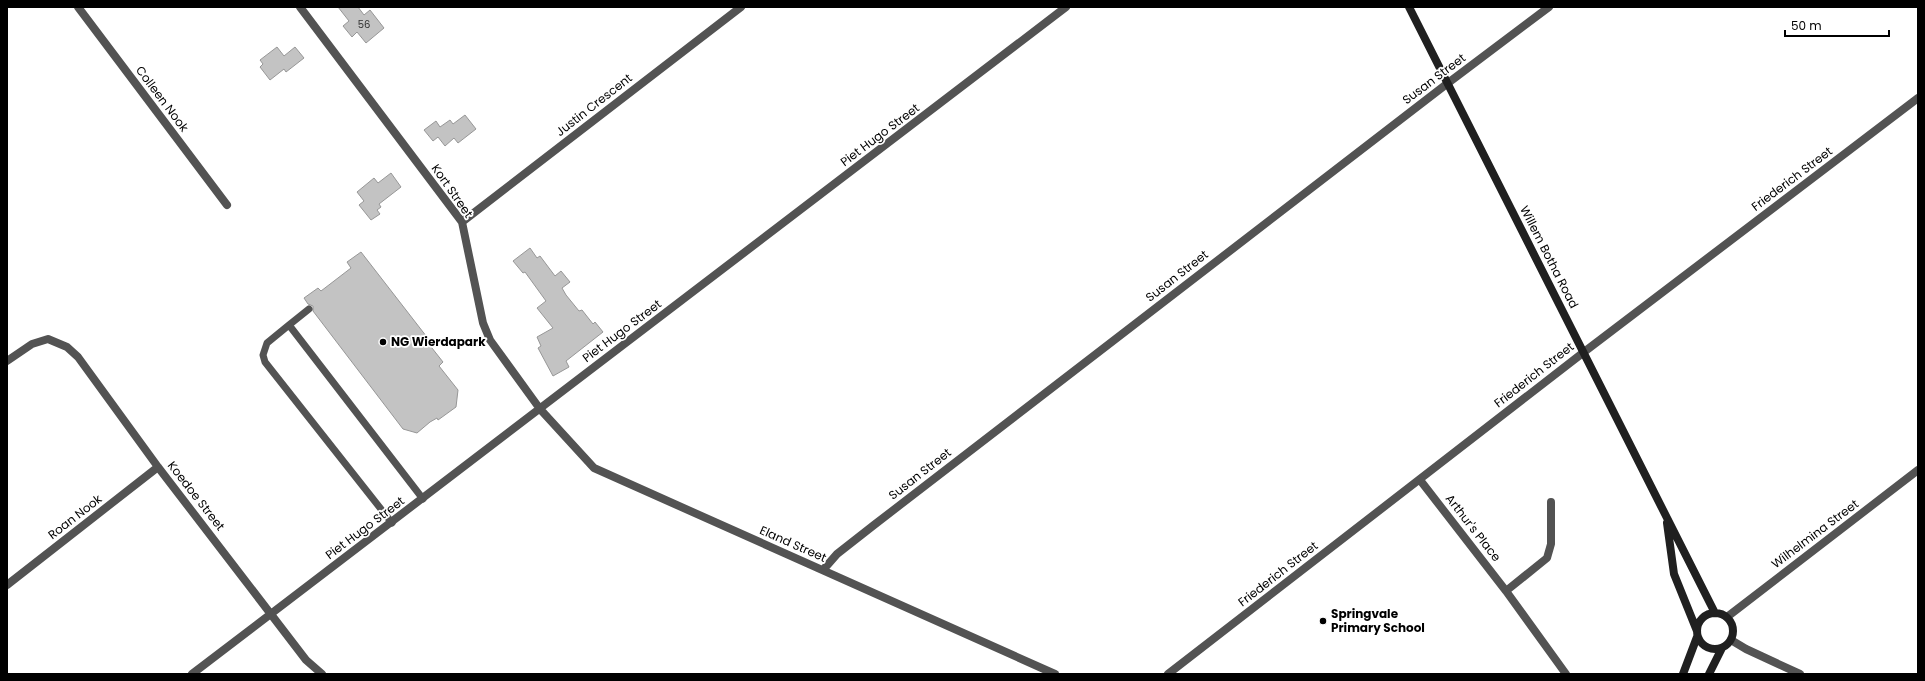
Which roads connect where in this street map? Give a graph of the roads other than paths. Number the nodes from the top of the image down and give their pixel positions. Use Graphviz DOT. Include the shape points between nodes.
graph roads {
  1 [pos="78,7"];
  2 [pos="300,7"];
  3 [pos="741,7"];
  4 [pos="1066,7"];
  5 [pos="1409,7"];
  6 [pos="1550,7"];
  7 [pos="730,10"];
  8 [pos="1448,83"];
  9 [pos="1918,98"];
  10 [pos="227,205"];
  11 [pos="462,222"];
  12 [pos="309,309"];
  13 [pos="289,325"];
  14 [pos="1584,352"];
  15 [pos="7,361"];
  16 [pos="540,409"];
  17 [pos="158,467"];
  18 [pos="1918,470"];
  19 [pos="1420,480"];
  20 [pos="423,499"];
  21 [pos="1551,502"];
  22 [pos="1666,519"];
  23 [pos="392,522"];
  24 [pos="822,570"];
  25 [pos="7,585"];
  26 [pos="1506,591"];
  27 [pos="1715,613"];
  28 [pos="271,614"];
  29 [pos="1727,617"];
  30 [pos="1697,634"];
  31 [pos="1731,640"];
  32 [pos="1722,648"];
  33 [pos="192,674"];
  34 [pos="322,674"];
  35 [pos="1055,674"];
  36 [pos="1168,674"];
  37 [pos="1566,674"];
  38 [pos="1682,674"];
  39 [pos="1709,674"];
  40 [pos="1800,674"];
  1 -- 10 [label="street, Colleen Nook"];
  2 -- 11 [label="street, Kort Street"];
  3 -- 7 [label="street, Justin Crescent"];
  4 -- 16 [label="street, Piet Hugo Street"];
  5 -- 8 [label="street, Willem Botha Road"];
  6 -- 8 [label="street, Susan Street"];
  7 -- 11 [label="street, Justin Crescent"];
  8 -- 14 [label="street, Willem Botha Road"];
  8 -- 24 [label="street, Susan Street" via="874,525"];
  9 -- 14 [label="street, Friederich Street"];
  11 -- 16 [label="street, Kort Street" via="486,332"];
  12 -- 13 [label="lane"];
  13 -- 20 [label="lane"];
  13 -- 23 [label="lane" via="266,343 262,355 265,362"];
  14 -- 19 [label="street, Friederich Street"];
  14 -- 22 [label="street, Willem Botha Road"];
  15 -- 17 [label="street, Koedoe Street" via="32,344 48,339 67,347 78,356"];
  16 -- 20 [label="street, Piet Hugo Street"];
  16 -- 24 [label="street, Eland Street" via="589,464 599,471"];
  17 -- 25 [label="street, Roan Nook"];
  17 -- 28 [label="street, Koedoe Street"];
  18 -- 29 [label="street, Wilhelmina Street"];
  19 -- 26 [label="street, Arthur's Place"];
  19 -- 36 [label="street, Friederich Street"];
  20 -- 23 [label="street, Piet Hugo Street"];
  21 -- 26 [label="street" via="1551,544 1547,558"];
  22 -- 27 [label="street, Willem Botha Road"];
  22 -- 30 [label="street, Willem Botha Road" via="1674,574"];
  23 -- 28 [label="street, Piet Hugo Street"];
  24 -- 35 [label="street, Eland Street"];
  26 -- 37 [label="street, Arthur's Place"];
  27 -- 29 [label="street"];
  27 -- 30 [label="street" via="1702,618 1698,624"];
  28 -- 33 [label="street, Piet Hugo Street"];
  28 -- 34 [label="street, Koedoe Street" via="306,660"];
  29 -- 31 [label="street" via="1733,630"];
  30 -- 32 [label="street" via="1700,642 1707,648"];
  30 -- 38 [label="street"];
  31 -- 32 [label="street"];
  31 -- 40 [label="street"];
  32 -- 39 [label="street"];
}
